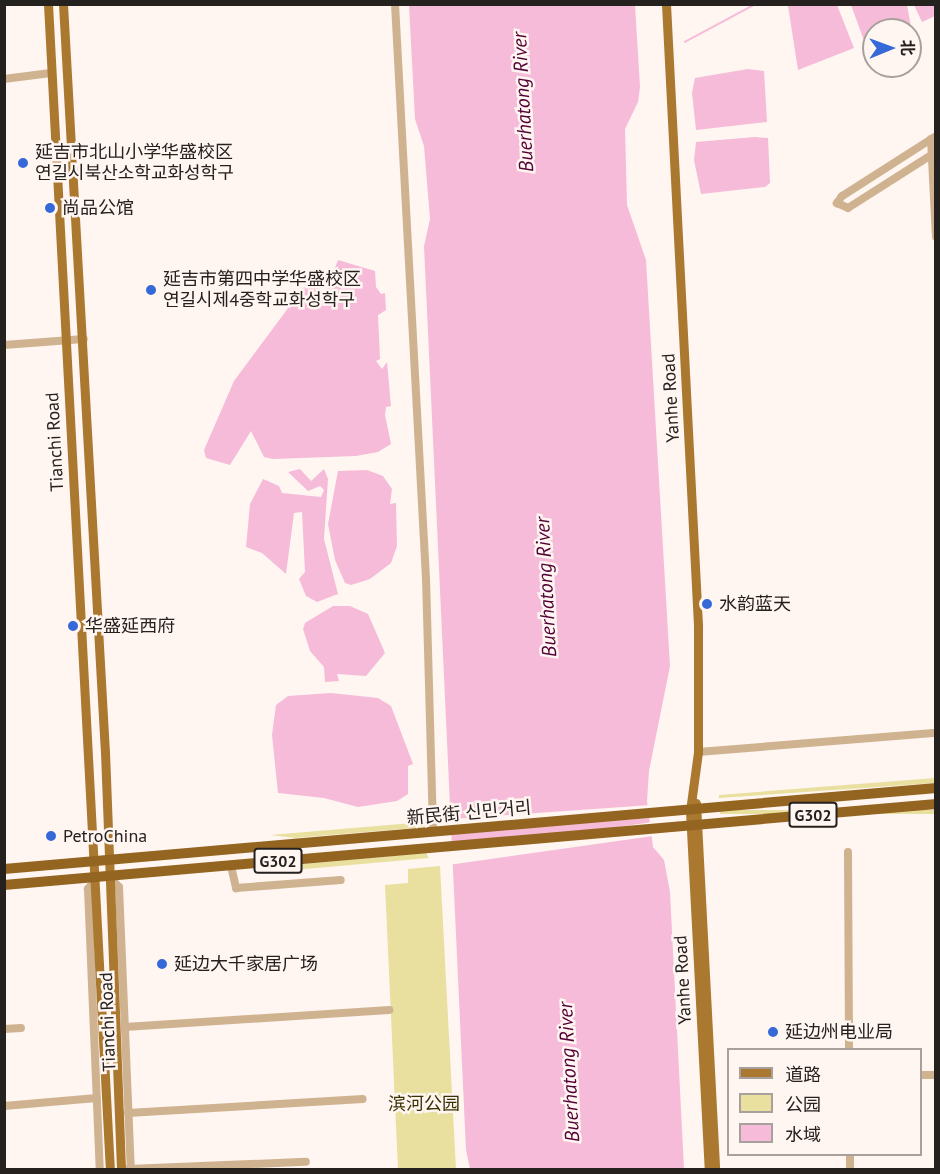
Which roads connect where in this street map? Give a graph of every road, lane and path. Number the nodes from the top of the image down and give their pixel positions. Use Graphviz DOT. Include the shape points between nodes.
graph roads {
  1 [pos="48,4"];
  2 [pos="63,4"];
  3 [pos="395,4"];
  4 [pos="666,4"];
  5 [pos="51,74"];
  6 [pos="4,79"];
  7 [pos="933,138"];
  8 [pos="934,153"];
  9 [pos="936,237"];
  10 [pos="84,339"];
  11 [pos="66,340"];
  12 [pos="4,345"];
  13 [pos="936,734"];
  14 [pos="698,752"];
  15 [pos="936,788"];
  16 [pos="936,804"];
  17 [pos="694,811"];
  18 [pos="694,825"];
  19 [pos="431,832"];
  20 [pos="430,847"];
  21 [pos="848,852"];
  22 [pos="108,858"];
  23 [pos="96,859"];
  24 [pos="231,866"];
  25 [pos="4,869"];
  26 [pos="109,877"];
  27 [pos="97,878"];
  28 [pos="341,880"];
  29 [pos="4,885"];
  30 [pos="388,1010"];
  31 [pos="21,1028"];
  32 [pos="125,1028"];
  33 [pos="4,1029"];
  34 [pos="849,1048"];
  35 [pos="97,1098"];
  36 [pos="363,1099"];
  37 [pos="4,1107"];
  38 [pos="128,1113"];
  39 [pos="306,1162"];
  40 [pos="131,1169"];
  41 [pos="100,1170"];
  42 [pos="110,1170"];
  43 [pos="123,1170"];
  44 [pos="709,1170"];
  45 [pos="715,1170"];
  1 -- 5 [label="main road, Tianchi Road"];
  2 -- 10 [label="main road, Tianchi Road"];
  3 -- 19 [label="street" via="426,578"];
  4 -- 14 [label="main road, Yanhe Road" via="697,614"];
  5 -- 6 [label="street"];
  5 -- 11 [label="main road, Tianchi Road"];
  7 -- 8 [label="street"];
  7 -- 8 [label="street" via="842,196 839,206 848,208"];
  8 -- 9 [label="street"];
  10 -- 11 [label="street"];
  10 -- 22 [label="main road, Tianchi Road"];
  11 -- 12 [label="street"];
  11 -- 23 [label="main road, Tianchi Road"];
  13 -- 14 [label="street"];
  14 -- 17 [label="main road, Yanhe Road"];
  15 -- 17 [label="highway, 新民街 신민거리 / G302"];
  16 -- 18 [label="highway, 新民街 신민거리 / G302"];
  17 -- 18 [label="main road, Yanhe Road"];
  17 -- 19 [label="highway, 新民街 신민거리 / G302"];
  18 -- 20 [label="highway, 新民街 신민거리 / G302"];
  18 -- 44 [label="main road, Yanhe Road"];
  18 -- 45 [label="main road, Yanhe Road"];
  19 -- 20 [label="highway"];
  19 -- 22 [label="highway, 新民街 신민거리 / G302"];
  20 -- 24 [label="highway, 新民街 신민거리 / G302"];
  21 -- 34 [label="street"];
  22 -- 23 [label="highway, 新民街 신민거리 / G302"];
  22 -- 26 [label="main road, Tianchi Road"];
  23 -- 25 [label="highway, 新民街 신민거리 / G302"];
  23 -- 27 [label="main road, Tianchi Road"];
  24 -- 26 [label="highway, 新民街 신민거리 / G302"];
  24 -- 28 [label="street" via="236,888"];
  26 -- 27 [label="highway, 新民街 신민거리 / G302"];
  26 -- 32 [label="street, Tianchi Road" via="119,887"];
  26 -- 43 [label="main road, Tianchi Road"];
  27 -- 29 [label="highway, 新民街 신민거리 / G302"];
  27 -- 35 [label="street, Tianchi Road" via="88,889"];
  27 -- 42 [label="main road, Tianchi Road"];
  30 -- 32 [label="street"];
  31 -- 33 [label="street"];
  32 -- 38 [label="street, Tianchi Road"];
  35 -- 37 [label="street"];
  35 -- 41 [label="street, Tianchi Road"];
  36 -- 38 [label="street"];
  38 -- 40 [label="street, Tianchi Road"];
  39 -- 40 [label="street"];
  40 -- 43 [label="street"];
}
